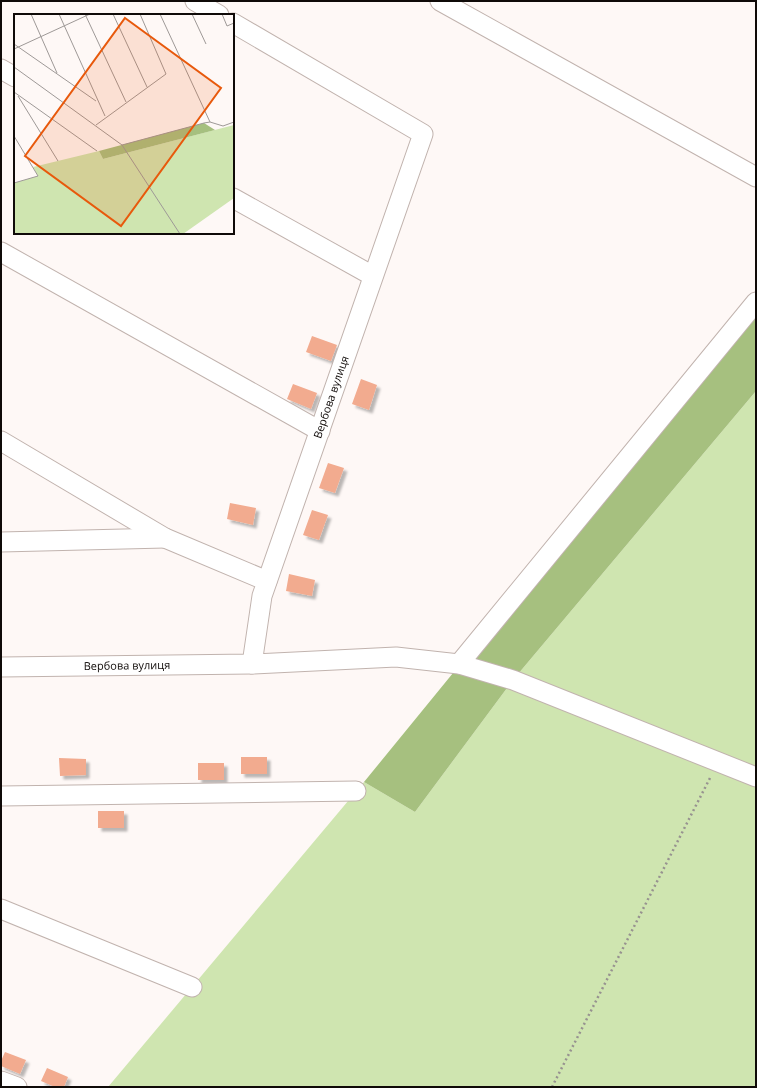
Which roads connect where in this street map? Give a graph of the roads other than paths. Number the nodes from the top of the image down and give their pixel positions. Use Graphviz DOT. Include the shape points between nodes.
graph roads {
  1 [pos="195,1"];
  2 [pos="440,1"];
  3 [pos="217,14"];
  4 [pos="234,24"];
  5 [pos="1,69"];
  6 [pos="14,76"];
  7 [pos="756,177"];
  8 [pos="234,199"];
  9 [pos="1,252"];
  10 [pos="373,276"];
  11 [pos="756,302"];
  12 [pos="320,431"];
  13 [pos="1,441"];
  14 [pos="165,538"];
  15 [pos="1,542"];
  16 [pos="267,581"];
  17 [pos="252,664"];
  18 [pos="459,664"];
  19 [pos="1,667"];
  20 [pos="756,777"];
  21 [pos="356,791"];
  22 [pos="1,796"];
  23 [pos="1,909"];
  24 [pos="192,987"];
  25 [pos="1,1080"];
  26 [pos="17,1087"];
  1 -- 3 [label="street"];
  2 -- 7 [label="street"];
  4 -- 10 [label="street, Вербова вулиця" via="423,134"];
  5 -- 6 [label="street"];
  8 -- 10 [label="street"];
  9 -- 12 [label="street"];
  10 -- 12 [label="street, Вербова вулиця"];
  11 -- 18 [label="street"];
  12 -- 16 [label="street, Вербова вулиця"];
  13 -- 14 [label="street"];
  14 -- 15 [label="street"];
  14 -- 16 [label="street"];
  16 -- 17 [label="street, Вербова вулиця" via="262,596"];
  17 -- 18 [label="street, Вербова вулиця" via="396,657"];
  17 -- 19 [label="street, Вербова вулиця"];
  18 -- 20 [label="street, Вербова вулиця" via="513,680"];
  21 -- 22 [label="street"];
  23 -- 24 [label="street"];
  25 -- 26 [label="street"];
}
